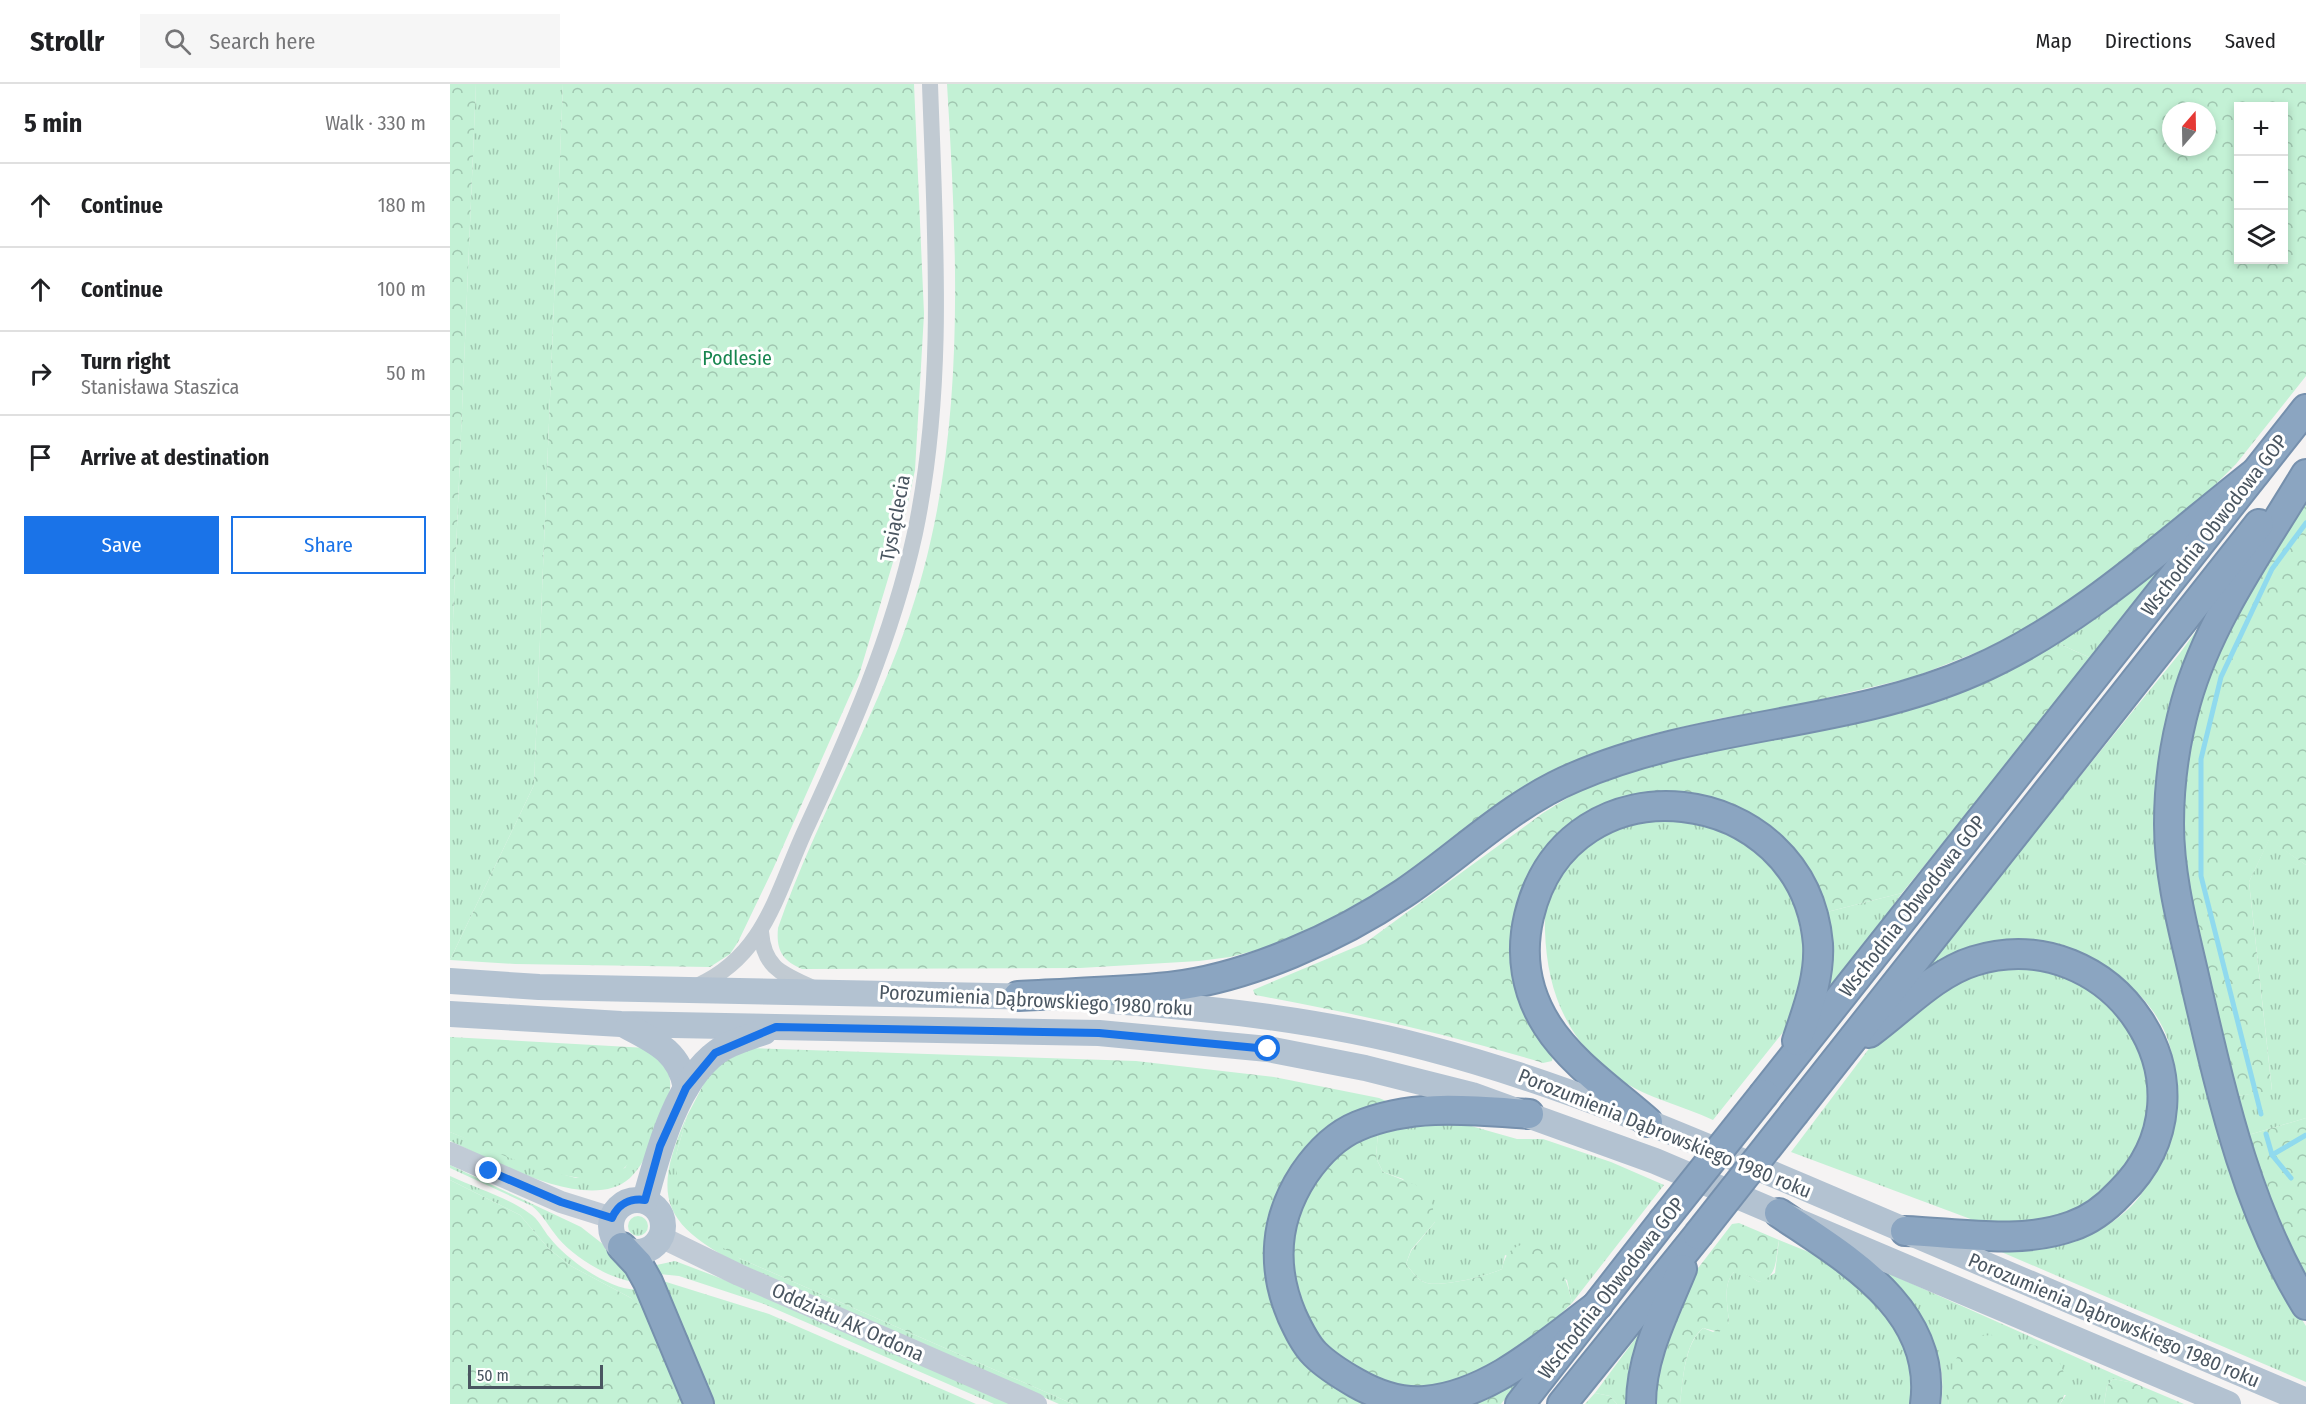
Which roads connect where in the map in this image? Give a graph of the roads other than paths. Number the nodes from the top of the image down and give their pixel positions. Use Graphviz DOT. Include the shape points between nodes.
graph roads {
  1 [pos="930,84"];
  2 [pos="2306,409"];
  3 [pos="2306,467"];
  4 [pos="2255,473"];
  5 [pos="2306,474"];
  6 [pos="761,932"];
  7 [pos="450,981"];
  8 [pos="691,989"];
  9 [pos="819,992"];
  10 [pos="1018,996"];
  11 [pos="450,1014"];
  12 [pos="621,1024"];
  13 [pos="776,1027"];
  14 [pos="1843,1051"];
  15 [pos="1790,1060"];
  16 [pos="686,1088"];
  17 [pos="1529,1114"];
  18 [pos="1648,1122"];
  19 [pos="450,1153"];
  20 [pos="645,1200"];
  21 [pos="1779,1213"];
  22 [pos="612,1218"];
  23 [pos="1905,1231"];
  24 [pos="661,1237"];
  25 [pos="1695,1238"];
  26 [pos="622,1247"];
  27 [pos="1598,1305"];
  28 [pos="2306,1305"];
  29 [pos="2306,1401"];
  30 [pos="699,1404"];
  31 [pos="1036,1404"];
  32 [pos="1520,1404"];
  33 [pos="1562,1404"];
  34 [pos="1641,1404"];
  35 [pos="1924,1404"];
  36 [pos="2228,1404"];
  1 -- 6 [label="street, Tysiąclecia" via="938,316 932,424 914,534 890,625 866,692"];
  2 -- 4 [label="highway, Wschodnia Obwodowa GOP"];
  3 -- 14 [label="highway, Wschodnia Obwodowa GOP"];
  4 -- 10 [label="highway" via="2094,601 1973,672 1862,707 1665,745 1587,772 1540,796 1361,920 1280,957 1172,986"];
  4 -- 15 [label="highway, Wschodnia Obwodowa GOP"];
  5 -- 28 [label="highway" via="2222,617 2194,677 2174,759 2169,823 2179,910 2207,1034 2244,1168 2278,1256"];
  6 -- 8 [label="street, Tysiąclecia" via="732,967"];
  6 -- 9 [label="street" via="766,958 773,967"];
  7 -- 8 [label="main road, Porozumienia Dąbrowskiego 1980 roku" via="539,987"];
  8 -- 9 [label="main road, Porozumienia Dąbrowskiego 1980 roku"];
  9 -- 10 [label="main road, Porozumienia Dąbrowskiego 1980 roku"];
  10 -- 18 [label="main road, Porozumienia Dąbrowskiego 1980 roku" via="1215,1009 1328,1027 1425,1048 1517,1074"];
  11 -- 12 [label="main road, Porozumienia Dąbrowskiego 1980 roku"];
  12 -- 13 [label="main road, Porozumienia Dąbrowskiego 1980 roku"];
  12 -- 16 [label="main road" via="671,1053"];
  13 -- 16 [label="main road" via="715,1053"];
  13 -- 17 [label="main road, Porozumienia Dąbrowskiego 1980 roku" via="1099,1033 1268,1049 1434,1084"];
  14 -- 23 [label="highway" via="1953,971 1995,956 2021,955 2062,962 2109,987 2134,1011 2152,1040 2163,1097 2152,1147 2132,1182 2104,1208 2074,1226 2038,1235"];
  14 -- 25 [label="highway, Wschodnia Obwodowa GOP, bridge"];
  15 -- 18 [label="highway" via="1817,972 1818,945 1809,908 1790,868 1761,837 1711,811 1657,805 1615,814 1595,824 1558,855 1536,893 1524,948 1529,988 1551,1031 1561,1045"];
  15 -- 27 [label="highway, Wschodnia Obwodowa GOP, bridge"];
  16 -- 20 [label="main road" via="660,1146"];
  17 -- 21 [label="main road, Porozumienia Dąbrowskiego 1980 roku"];
  17 -- 27 [label="highway" via="1447,1109 1408,1112 1356,1126 1335,1140 1312,1162 1297,1184 1281,1224 1277,1254 1280,1282 1289,1308 1299,1332 1315,1354 1342,1375 1384,1396 1424,1401 1447,1398 1520,1363"];
  18 -- 23 [label="main road, Porozumienia Dąbrowskiego 1980 roku"];
  19 -- 22 [label="street" via="561,1202"];
  20 -- 22 [label="main road" via="622,1204"];
  20 -- 24 [label="main road" via="662,1216"];
  21 -- 35 [label="highway" via="1878,1284 1896,1306 1924,1366"];
  21 -- 36 [label="main road, Porozumienia Dąbrowskiego 1980 roku"];
  22 -- 26 [label="main road" via="613,1235"];
  23 -- 29 [label="main road, Porozumienia Dąbrowskiego 1980 roku"];
  24 -- 26 [label="main road" via="644,1251"];
  24 -- 31 [label="street, Oddziału AK Ordona"];
  25 -- 33 [label="highway, Wschodnia Obwodowa GOP"];
  25 -- 34 [label="highway" via="1650,1348 1641,1382"];
  26 -- 30 [label="highway" via="648,1282"];
  27 -- 32 [label="highway, Wschodnia Obwodowa GOP"];
}
